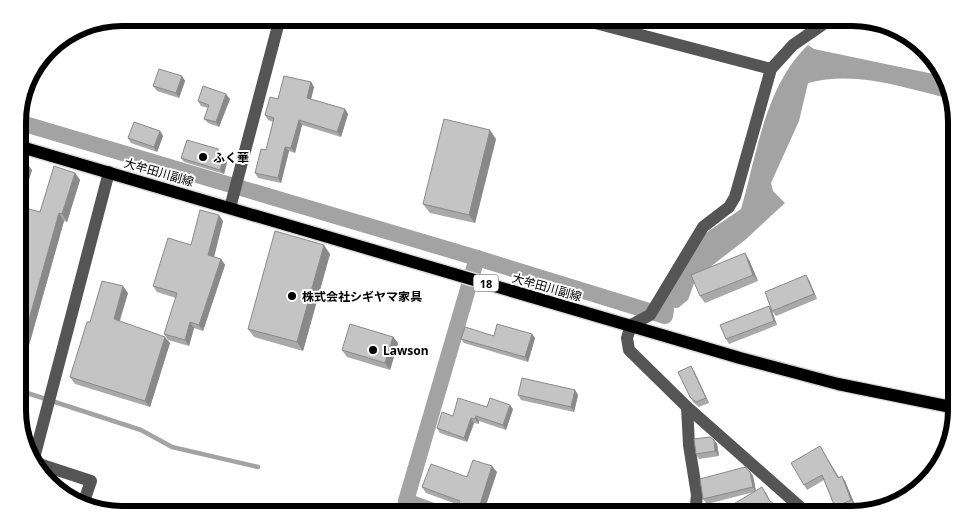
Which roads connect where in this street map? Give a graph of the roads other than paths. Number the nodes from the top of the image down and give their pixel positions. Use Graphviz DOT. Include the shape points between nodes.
graph roads {
  1 [pos="278,26"];
  2 [pos="607,26"];
  3 [pos="820,26"];
  4 [pos="771,69"];
  5 [pos="26,148"];
  6 [pos="109,172"];
  7 [pos="230,208"];
  8 [pos="631,325"];
  9 [pos="948,406"];
  10 [pos="687,407"];
  11 [pos="36,451"];
  12 [pos="44,466"];
  13 [pos="85,498"];
  14 [pos="696,506"];
  15 [pos="799,506"];
  1 -- 7 [label="street"];
  2 -- 4 [label="street"];
  3 -- 4 [label="street" via="800,39"];
  4 -- 8 [label="street" via="735,197 729,207 703,227 650,315"];
  5 -- 6 [label="main road, 大牟田川副線 / 18"];
  6 -- 7 [label="main road, 大牟田川副線 / 18"];
  6 -- 11 [label="street"];
  7 -- 8 [label="main road, 大牟田川副線 / 18"];
  8 -- 9 [label="main road, 大牟田川副線 / 18" via="838,384"];
  8 -- 10 [label="street" via="627,338 629,350"];
  10 -- 14 [label="street"];
  10 -- 15 [label="street"];
  12 -- 13 [label="street" via="91,481"];
}
